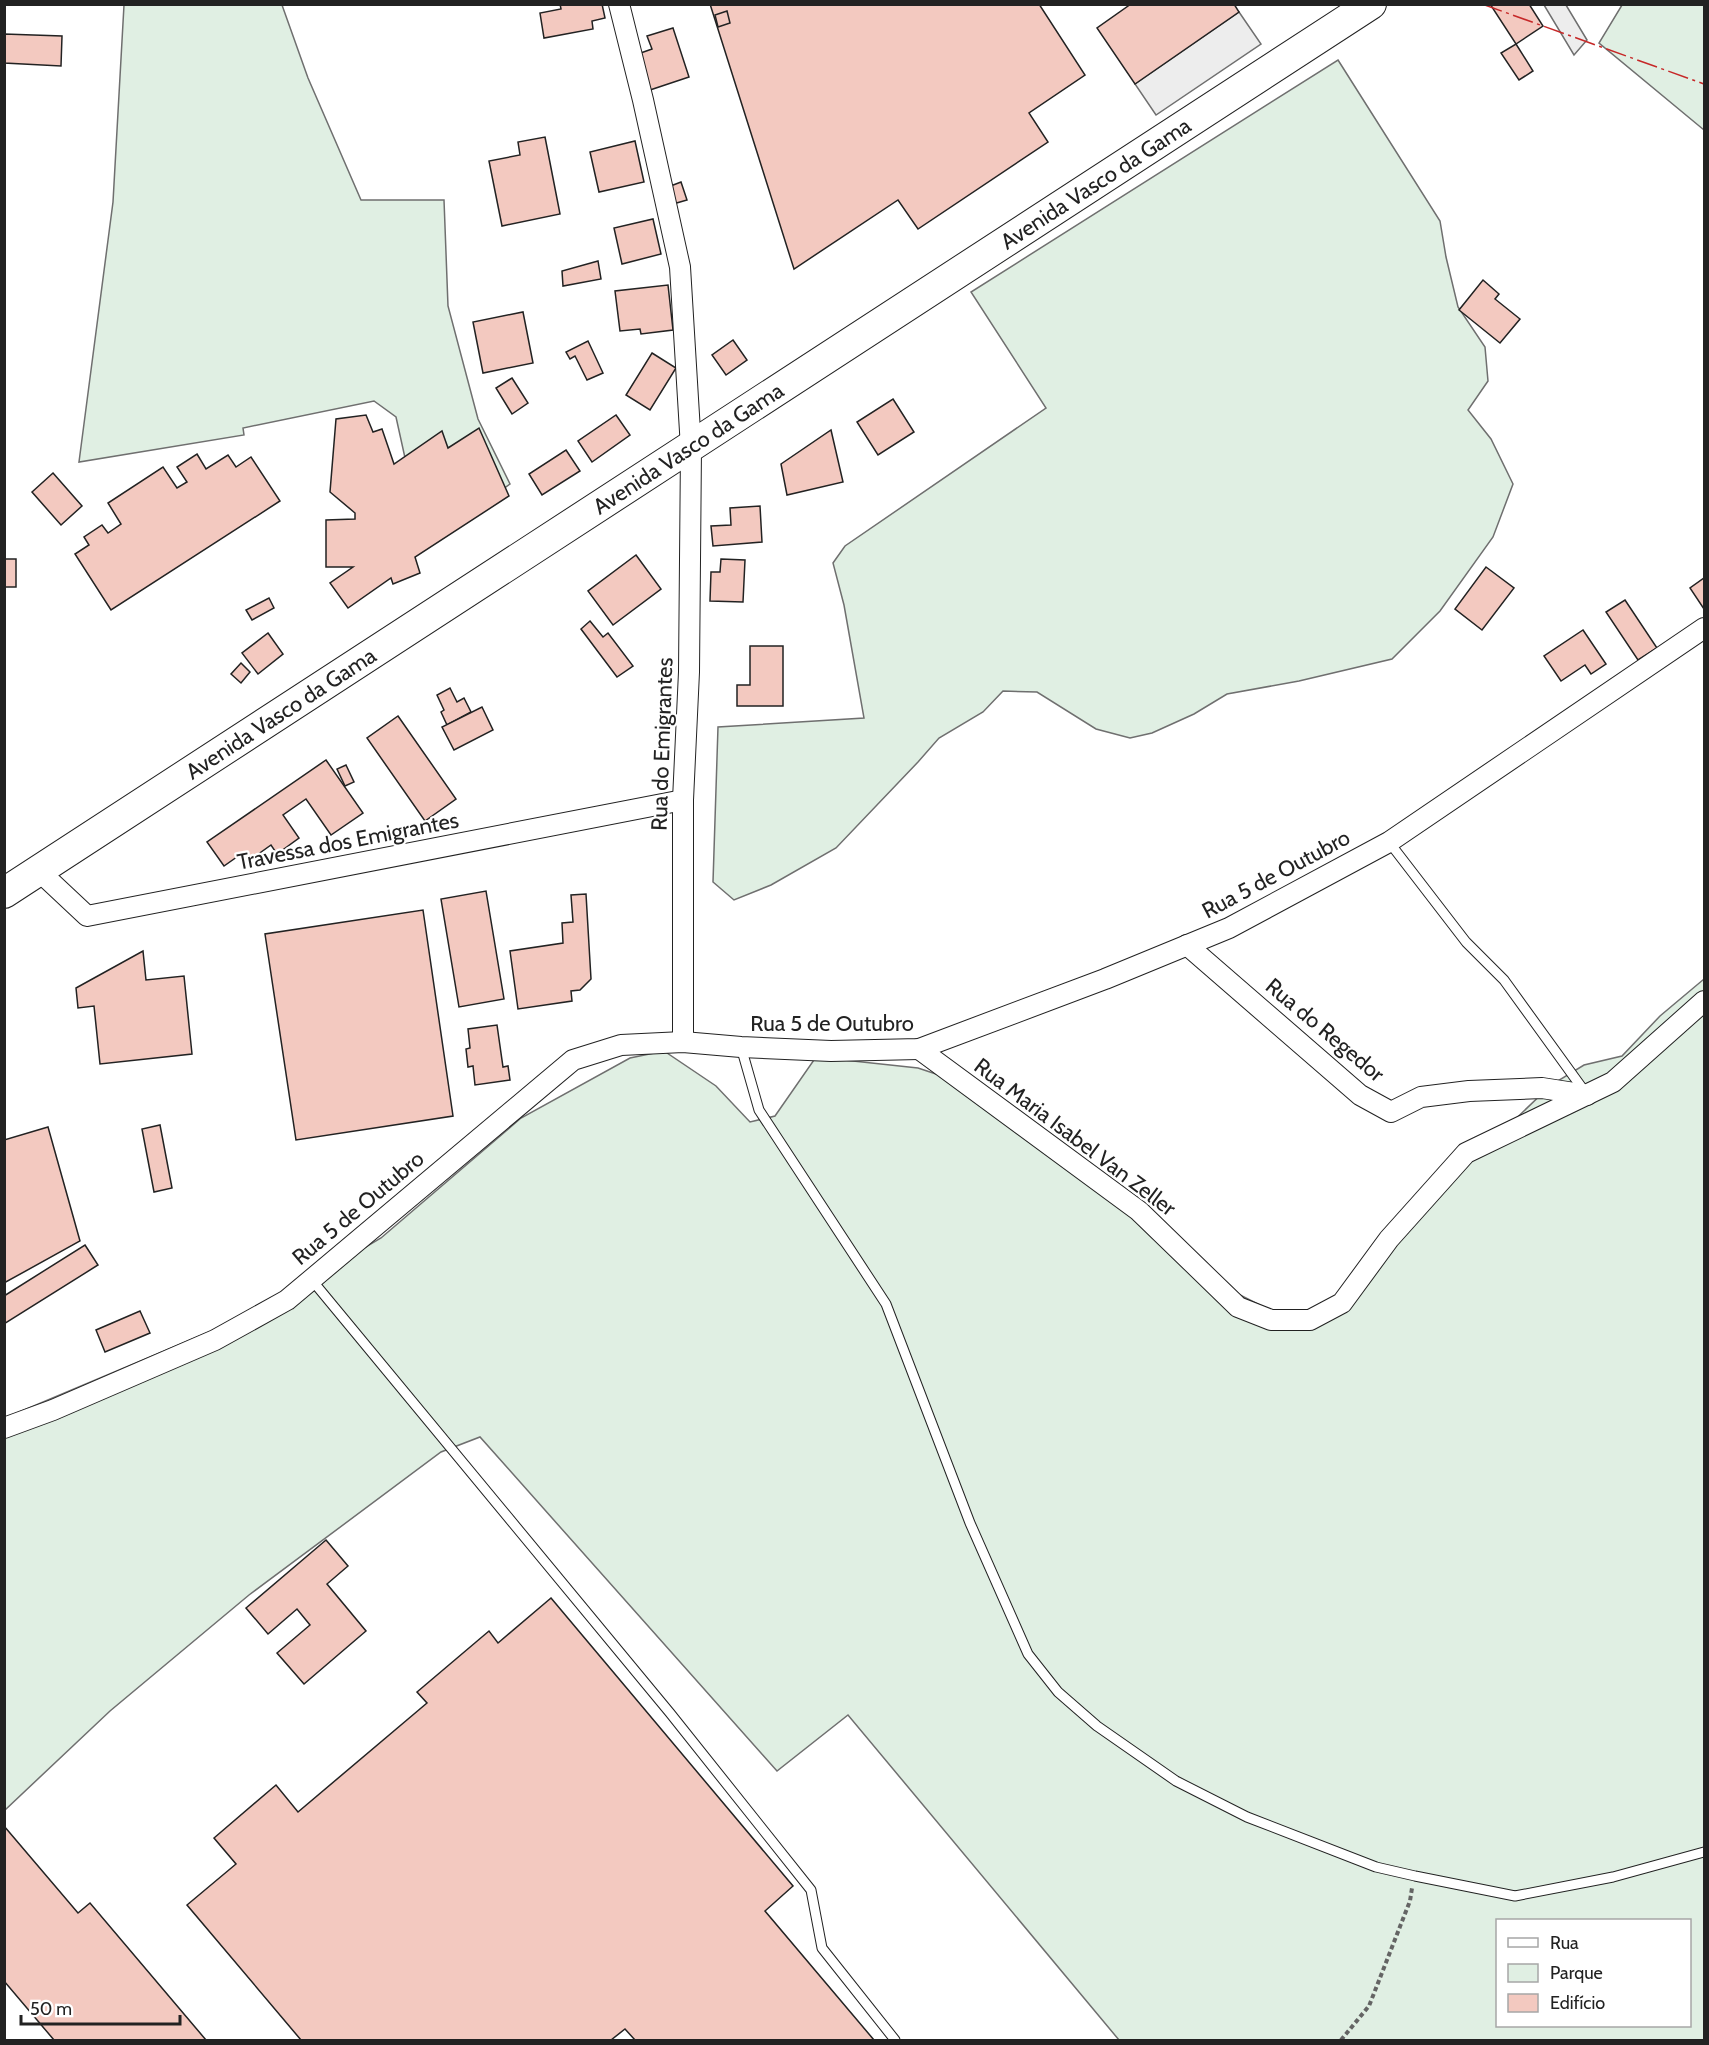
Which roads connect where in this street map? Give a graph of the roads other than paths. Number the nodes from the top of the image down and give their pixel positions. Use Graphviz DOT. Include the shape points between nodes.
graph roads {
  1 [pos="619,4"];
  2 [pos="1371,4"];
  3 [pos="691,448"];
  4 [pos="1704,628"];
  5 [pos="683,800"];
  6 [pos="1389,842"];
  7 [pos="39,871"];
  8 [pos="4,893"];
  9 [pos="1188,945"];
  10 [pos="1704,1001"];
  11 [pos="683,1042"];
  12 [pos="741,1047"];
  13 [pos="919,1049"];
  14 [pos="1587,1095"];
  15 [pos="311,1280"];
  16 [pos="4,1428"];
  17 [pos="1704,1852"];
  18 [pos="895,2040"];
  1 -- 3 [label="street, Rua do Emigrantes" via="680,267"];
  2 -- 3 [label="main road, Avenida Vasco da Gama"];
  3 -- 5 [label="street, Rua do Emigrantes" via="689,672"];
  3 -- 7 [label="main road, Avenida Vasco da Gama"];
  4 -- 6 [label="street, Rua 5 de Outubro"];
  5 -- 7 [label="street, Travessa dos Emigrantes" via="87,916"];
  5 -- 11 [label="street, Rua do Emigrantes"];
  6 -- 9 [label="street, Rua 5 de Outubro" via="1228,928"];
  6 -- 14 [label="lane" via="1466,942 1504,980"];
  7 -- 8 [label="main road, Avenida Vasco da Gama"];
  9 -- 13 [label="street, Rua 5 de Outubro"];
  9 -- 14 [label="street, Rua do Regedor" via="1360,1095 1391,1112 1421,1097 1469,1091 1542,1088"];
  10 -- 14 [label="street, Rua Maria Isabel Van Zeller" via="1613,1082"];
  11 -- 12 [label="street, Rua 5 de Outubro"];
  11 -- 15 [label="street, Rua 5 de Outubro" via="621,1045 573,1060"];
  12 -- 13 [label="street, Rua 5 de Outubro"];
  12 -- 17 [label="lane" via="759,1110 886,1304 980,1545 1028,1654 1052,1685 1097,1726 1176,1781 1247,1817 1376,1867 1415,1876 1515,1896 1613,1877"];
  13 -- 14 [label="street, Rua Maria Isabel Van Zeller" via="1139,1211 1238,1307 1271,1320 1310,1320 1342,1303 1389,1239 1467,1153"];
  15 -- 16 [label="street, Rua 5 de Outubro" via="287,1300 215,1340"];
  15 -- 18 [label="lane" via="811,1890 822,1948"];
}
